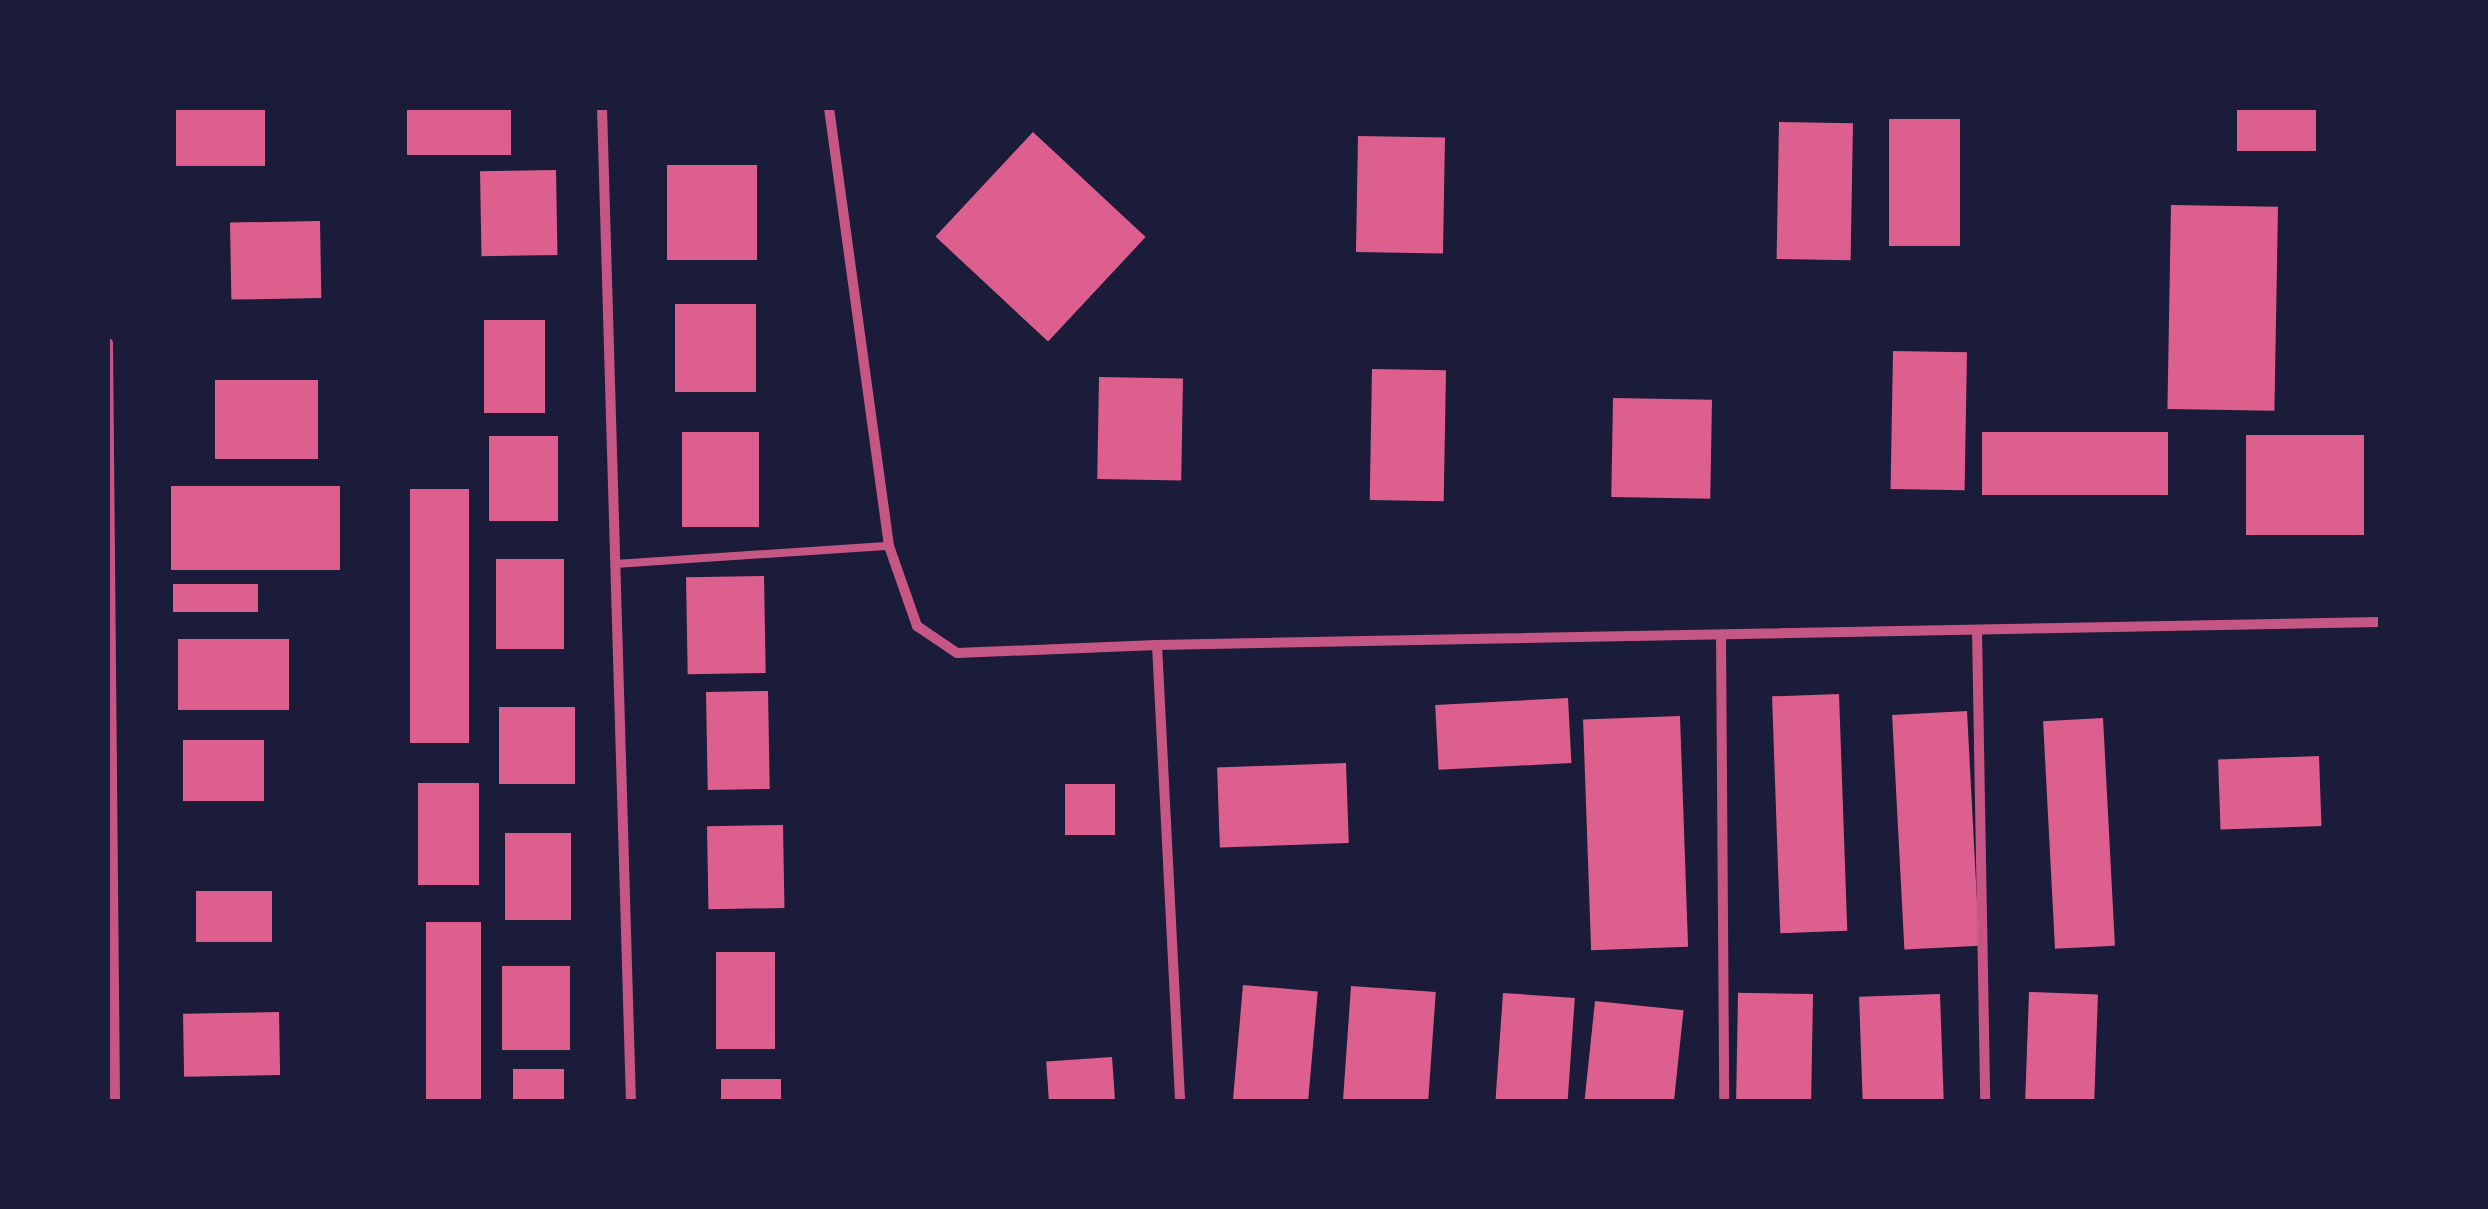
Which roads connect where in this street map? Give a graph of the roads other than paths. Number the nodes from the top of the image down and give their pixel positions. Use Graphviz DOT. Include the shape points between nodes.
graph roads {
  1 [pos="602,108"];
  2 [pos="829,108"];
  3 [pos="108,344"];
  4 [pos="889,546"];
  5 [pos="615,564"];
  6 [pos="2380,622"];
  7 [pos="1978,630"];
  8 [pos="1720,634"];
  9 [pos="1158,644"];
  10 [pos="115,1102"];
  11 [pos="631,1102"];
  12 [pos="1180,1102"];
  13 [pos="1724,1102"];
  14 [pos="1985,1102"];
  1 -- 5 [label="street"];
  2 -- 4 [label="street"];
  3 -- 10 [label="street"];
  4 -- 5 [label="lane"];
  4 -- 9 [label="street" via="918,626 958,654"];
  5 -- 11 [label="street"];
  6 -- 7 [label="street"];
  7 -- 8 [label="street"];
  7 -- 14 [label="street"];
  8 -- 9 [label="street"];
  8 -- 13 [label="street"];
  9 -- 12 [label="street"];
}
